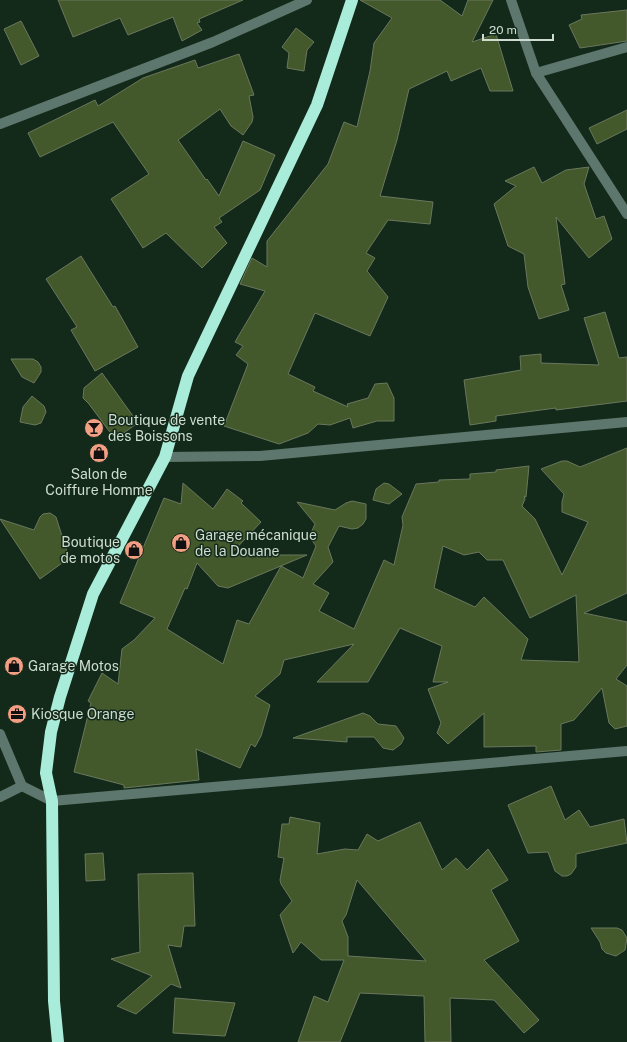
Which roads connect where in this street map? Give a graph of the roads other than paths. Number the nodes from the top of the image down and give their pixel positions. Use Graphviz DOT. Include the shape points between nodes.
graph roads {
  1 [pos="307,0"];
  2 [pos="352,0"];
  3 [pos="511,0"];
  4 [pos="627,47"];
  5 [pos="536,73"];
  6 [pos="0,124"];
  7 [pos="627,214"];
  8 [pos="627,422"];
  9 [pos="165,457"];
  10 [pos="0,734"];
  11 [pos="627,751"];
  12 [pos="22,786"];
  13 [pos="0,797"];
  14 [pos="52,801"];
  15 [pos="58,1042"];
  1 -- 6 [label="street" via="213,42"];
  2 -- 9 [label="highway" via="316,105 188,376"];
  3 -- 5 [label="street"];
  4 -- 5 [label="street"];
  5 -- 7 [label="street"];
  8 -- 9 [label="street" via="267,456"];
  9 -- 14 [label="highway" via="93,594 51,732 46,773"];
  10 -- 12 [label="street"];
  11 -- 14 [label="street"];
  12 -- 13 [label="street"];
  12 -- 14 [label="street"];
  14 -- 15 [label="highway" via="54,1001"];
}
